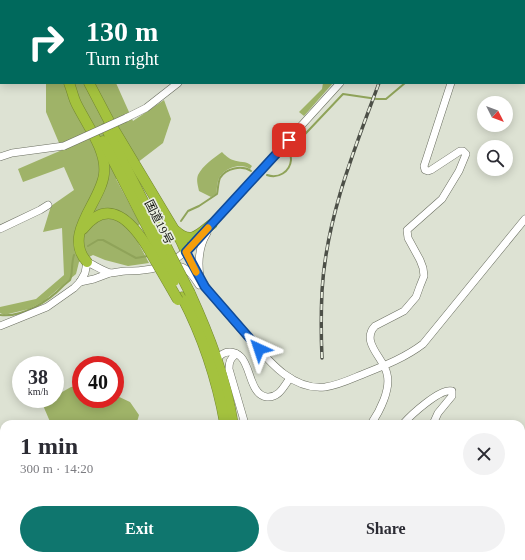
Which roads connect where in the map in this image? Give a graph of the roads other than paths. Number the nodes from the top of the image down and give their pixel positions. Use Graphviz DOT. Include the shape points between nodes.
graph roads {
  1 [pos="70,84"];
  2 [pos="74,84"];
  3 [pos="84,84"];
  4 [pos="90,84"];
  5 [pos="177,84"];
  6 [pos="339,84"];
  7 [pos="450,84"];
  8 [pos="0,157"];
  9 [pos="48,205"];
  10 [pos="525,220"];
  11 [pos="212,224"];
  12 [pos="173,228"];
  13 [pos="0,229"];
  14 [pos="81,232"];
  15 [pos="156,244"];
  16 [pos="186,252"];
  17 [pos="87,262"];
  18 [pos="146,270"];
  19 [pos="110,273"];
  20 [pos="200,280"];
  21 [pos="80,282"];
  22 [pos="205,287"];
  23 [pos="183,296"];
  24 [pos="0,326"];
  25 [pos="236,354"];
  26 [pos="217,360"];
  27 [pos="384,366"];
  28 [pos="290,378"];
  29 [pos="224,420"];
  30 [pos="232,420"];
  31 [pos="244,420"];
  32 [pos="373,420"];
  33 [pos="407,420"];
  34 [pos="435,420"];
  1 -- 14 [label="highway" via="76,102 102,153 105,173"];
  2 -- 15 [label="highway, 国道19号"];
  3 -- 15 [label="highway, 国道19号"];
  4 -- 12 [label="highway" via="112,127"];
  5 -- 8 [label="street, bridge" via="146,108 64,146"];
  6 -- 11 [label="street"];
  7 -- 27 [label="street" via="424,166 425,170 432,170 460,150 466,154 442,199 407,230 424,276 416,297 408,307 371,330 371,343"];
  9 -- 13 [label="street"];
  10 -- 27 [label="street" via="423,344 412,353"];
  11 -- 12 [label="highway" via="197,236 188,238"];
  11 -- 16 [label="street"];
  11 -- 20 [label="street" via="200,253"];
  12 -- 16 [label="highway"];
  14 -- 15 [label="highway" via="98,215 116,214"];
  14 -- 17 [label="highway" via="79,244"];
  15 -- 23 [label="highway, 国道19号, bridge"];
  15 -- 23 [label="highway, bridge"];
  16 -- 18 [label="street" via="167,265"];
  16 -- 20 [label="street"];
  17 -- 19 [label="street"];
  17 -- 21 [label="street"];
  18 -- 19 [label="street"];
  18 -- 22 [label="street" via="156,272 180,266 189,272 199,285"];
  19 -- 21 [label="street"];
  20 -- 22 [label="street"];
  21 -- 24 [label="street" via="47,307"];
  22 -- 28 [label="street" via="269,360"];
  23 -- 26 [label="highway, 国道19号" via="209,337"];
  23 -- 29 [label="highway, 国道19号" via="205,348"];
  25 -- 26 [label="street" via="225,353"];
  25 -- 28 [label="street" via="242,358 256,390 263,396 276,395 282,391"];
  25 -- 31 [label="street" via="231,358 229,369"];
  26 -- 30 [label="highway, 国道19号" via="226,387"];
  27 -- 28 [label="street" via="341,383 326,386 307,385"];
  27 -- 32 [label="street" via="388,382"];
  33 -- 34 [label="street" via="438,395 452,391 452,396 440,409"];
}
